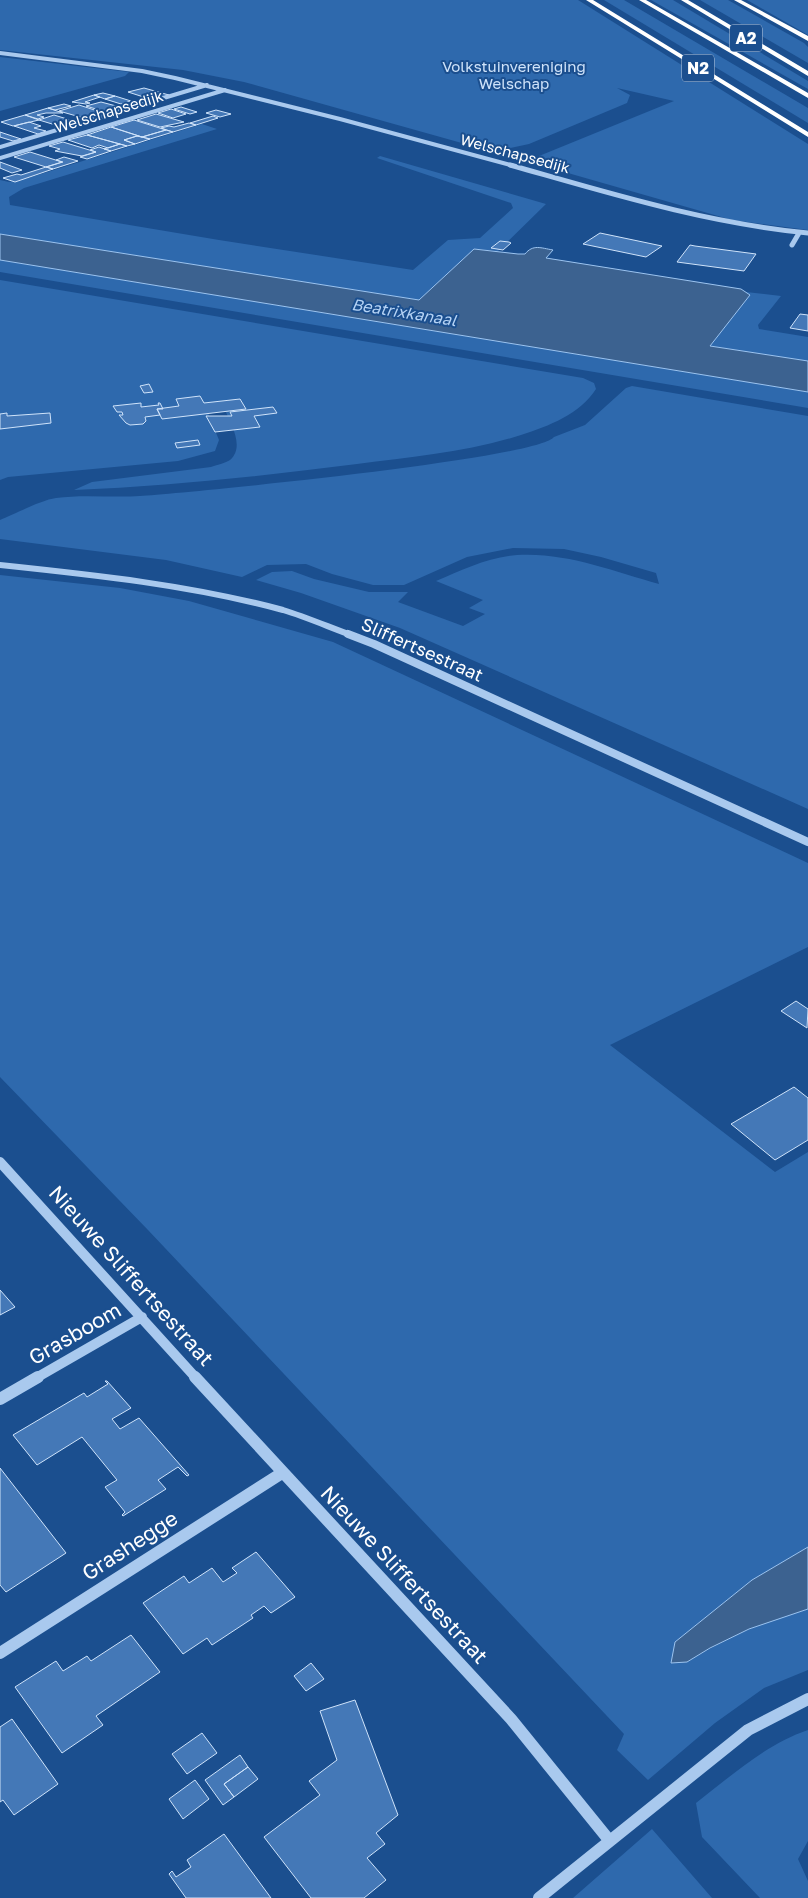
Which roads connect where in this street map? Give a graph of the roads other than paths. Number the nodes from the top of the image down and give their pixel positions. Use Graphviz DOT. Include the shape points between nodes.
graph roads {
  1 [pos="589,0"];
  2 [pos="642,0"];
  3 [pos="684,0"];
  4 [pos="737,0"];
  5 [pos="808,40"];
  6 [pos="0,53"];
  7 [pos="808,74"];
  8 [pos="207,85"];
  9 [pos="225,90"];
  10 [pos="808,96"];
  11 [pos="808,135"];
  12 [pos="0,147"];
  13 [pos="0,158"];
  14 [pos="799,233"];
  15 [pos="808,233"];
  16 [pos="792,245"];
  17 [pos="0,566"];
  18 [pos="808,842"];
  19 [pos="0,1162"];
  20 [pos="142,1317"];
  21 [pos="0,1399"];
  22 [pos="282,1473"];
  23 [pos="0,1653"];
  24 [pos="808,1699"];
  25 [pos="610,1840"];
  26 [pos="539,1898"];
  1 -- 11 [label="highway, N2"];
  2 -- 10 [label="highway, A2"];
  3 -- 7 [label="highway, A2"];
  4 -- 5 [label="highway"];
  6 -- 8 [label="street, Welschapsedijk" via="142,71"];
  8 -- 9 [label="street, Welschapsedijk"];
  8 -- 12 [label="street, Welschapsedijk"];
  9 -- 13 [label="street, Welschapsedijk"];
  9 -- 14 [label="street, Welschapsedijk" via="658,207 736,224"];
  14 -- 15 [label="street, Welschapsedijk"];
  14 -- 16 [label="street"];
  17 -- 18 [label="street, Sliffertsestraat" via="128,579 211,593 285,611 374,644"];
  19 -- 20 [label="street, Nieuwe Sliffertsestraat"];
  20 -- 21 [label="street, Grasboom"];
  20 -- 22 [label="street, Nieuwe Sliffertsestraat"];
  22 -- 23 [label="street, Grashegge"];
  22 -- 25 [label="street, Nieuwe Sliffertsestraat" via="511,1719"];
  24 -- 25 [label="street" via="748,1730"];
  25 -- 26 [label="street"];
}
